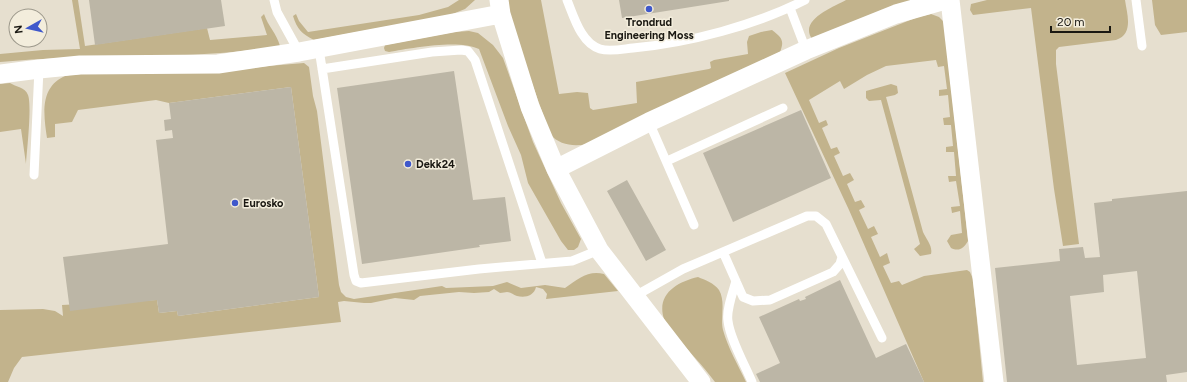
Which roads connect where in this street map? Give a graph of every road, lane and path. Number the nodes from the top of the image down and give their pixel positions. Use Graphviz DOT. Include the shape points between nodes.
graph roads {
  1 [pos="274,0"];
  2 [pos="567,0"];
  3 [pos="805,0"];
  4 [pos="945,0"];
  5 [pos="950,0"];
  6 [pos="1136,0"];
  7 [pos="500,7"];
  8 [pos="790,8"];
  9 [pos="1142,46"];
  10 [pos="319,48"];
  11 [pos="806,50"];
  12 [pos="300,52"];
  13 [pos="38,69"];
  14 [pos="322,69"];
  15 [pos="0,74"];
  16 [pos="783,108"];
  17 [pos="649,122"];
  18 [pos="667,161"];
  19 [pos="556,169"];
  20 [pos="34,175"];
  21 [pos="694,225"];
  22 [pos="599,250"];
  23 [pos="723,252"];
  24 [pos="842,257"];
  25 [pos="542,263"];
  26 [pos="736,281"];
  27 [pos="635,296"];
  28 [pos="882,338"];
  29 [pos="701,382"];
  30 [pos="752,382"];
  31 [pos="994,382"];
  1 -- 12 [label="lane" via="277,12"];
  2 -- 8 [label="lane" via="586,40 600,49 616,50 649,47 709,34"];
  3 -- 8 [label="lane"];
  4 -- 11 [label="street" via="896,14"];
  5 -- 31 [label="street"];
  6 -- 9 [label="lane"];
  7 -- 10 [label="street"];
  7 -- 19 [label="street" via="530,107"];
  8 -- 11 [label="lane"];
  10 -- 12 [label="street"];
  10 -- 14 [label="lane"];
  11 -- 17 [label="street"];
  12 -- 13 [label="street" via="218,64 80,65"];
  13 -- 15 [label="street"];
  13 -- 20 [label="lane"];
  14 -- 25 [label="lane" via="432,52 468,51 475,60"];
  14 -- 25 [label="lane" via="356,281 361,283"];
  16 -- 18 [label="lane"];
  17 -- 18 [label="lane"];
  17 -- 19 [label="street"];
  18 -- 21 [label="lane"];
  19 -- 22 [label="street"];
  22 -- 25 [label="lane" via="572,261"];
  22 -- 27 [label="street"];
  23 -- 24 [label="lane" via="807,216 816,216 826,224"];
  23 -- 26 [label="lane"];
  23 -- 27 [label="lane" via="683,269"];
  24 -- 26 [label="lane" via="833,272 770,300 752,301 743,297"];
  24 -- 28 [label="lane"];
  26 -- 30 [label="lane" via="728,320"];
  27 -- 29 [label="street"];
}
